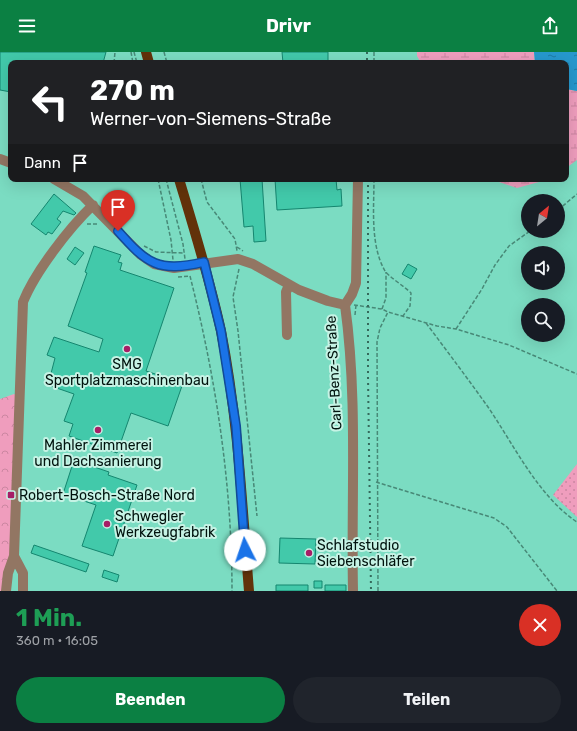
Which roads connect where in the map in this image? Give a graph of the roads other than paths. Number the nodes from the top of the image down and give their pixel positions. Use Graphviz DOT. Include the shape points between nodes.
graph roads {
  1 [pos="60,182"];
  2 [pos="180,182"];
  3 [pos="358,182"];
  4 [pos="93,205"];
  5 [pos="204,262"];
  6 [pos="289,284"];
  7 [pos="344,305"];
  8 [pos="287,335"];
  9 [pos="14,556"];
  10 [pos="6,591"];
  11 [pos="23,591"];
  12 [pos="248,591"];
  13 [pos="353,591"];
  1 -- 4 [label="street"];
  2 -- 5 [label="main road"];
  3 -- 7 [label="street" via="356,282 352,294"];
  4 -- 5 [label="street, Carl-Benz-Straße" via="141,255 154,264 174,272 189,271"];
  4 -- 9 [label="street" via="36,276 23,302"];
  5 -- 6 [label="street, Carl-Benz-Straße" via="238,259 253,264"];
  5 -- 12 [label="main road" via="221,331 236,426"];
  6 -- 7 [label="street, Carl-Benz-Straße"];
  6 -- 8 [label="street" via="286,292"];
  7 -- 13 [label="street, Carl-Benz-Straße" via="352,411"];
  9 -- 10 [label="street" via="8,573"];
  9 -- 11 [label="street" via="23,573"];
}
